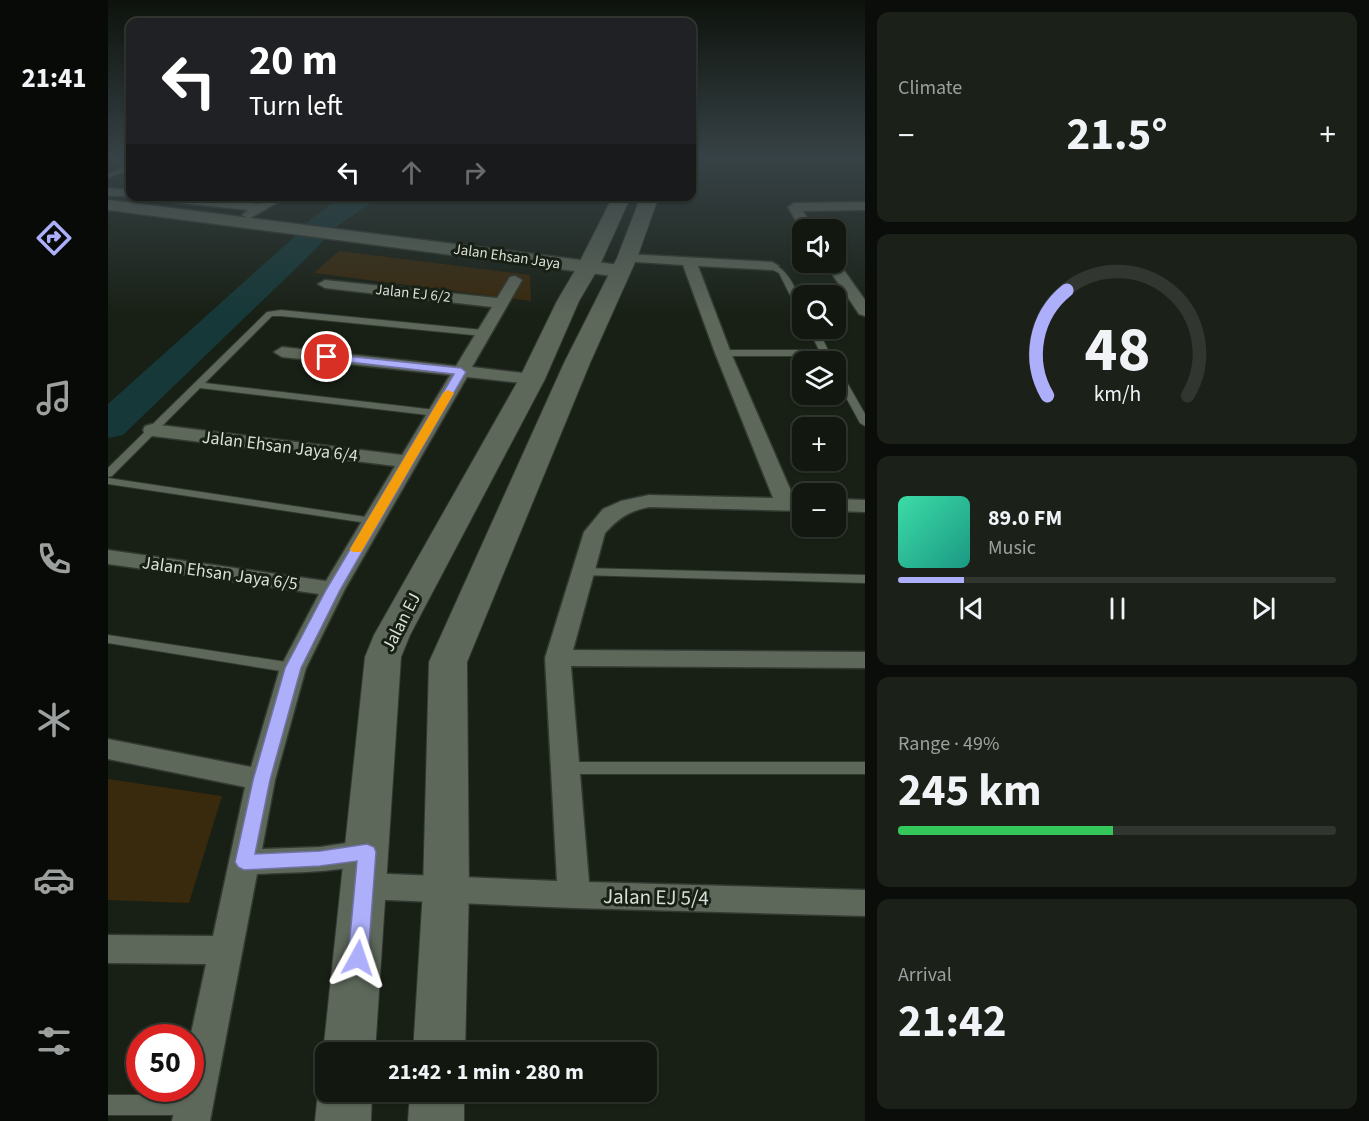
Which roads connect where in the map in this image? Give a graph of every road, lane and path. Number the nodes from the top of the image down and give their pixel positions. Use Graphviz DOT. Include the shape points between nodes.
graph roads {
  1 [pos="155,211"];
  2 [pos="246,211"];
  3 [pos="265,211"];
  4 [pos="615,211"];
  5 [pos="642,211"];
  6 [pos="260,216"];
  7 [pos="604,235"];
  8 [pos="472,252"];
  9 [pos="492,254"];
  10 [pos="688,261"];
  11 [pos="612,266"];
  12 [pos="772,266"];
  13 [pos="839,273"];
  14 [pos="515,280"];
  15 [pos="325,284"];
  16 [pos="792,292"];
  17 [pos="568,301"];
  18 [pos="501,303"];
  19 [pos="865,311"];
  20 [pos="483,333"];
  21 [pos="282,352"];
  22 [pos="723,353"];
  23 [pos="792,356"];
  24 [pos="461,372"];
  25 [pos="532,379"];
  26 [pos="197,386"];
  27 [pos="846,390"];
  28 [pos="436,413"];
  29 [pos="865,423"];
  30 [pos="152,430"];
  31 [pos="408,462"];
  32 [pos="108,474"];
  33 [pos="108,481"];
  34 [pos="792,501"];
  35 [pos="792,505"];
  36 [pos="846,505"];
  37 [pos="865,506"];
  38 [pos="373,521"];
  39 [pos="108,557"];
  40 [pos="583,572"];
  41 [pos="865,579"];
  42 [pos="333,590"];
  43 [pos="108,639"];
  44 [pos="558,658"];
  45 [pos="865,660"];
  46 [pos="293,668"];
  47 [pos="108,749"];
  48 [pos="564,768"];
  49 [pos="865,768"];
  50 [pos="261,780"];
  51 [pos="244,862"];
  52 [pos="366,869"];
  53 [pos="446,889"];
  54 [pos="574,895"];
  55 [pos="865,903"];
  56 [pos="108,949"];
  57 [pos="226,950"];
  58 [pos="350,1042"];
  59 [pos="439,1042"];
  60 [pos="344,1102"];
  61 [pos="437,1102"];
  62 [pos="108,1105"];
  63 [pos="192,1113"];
  64 [pos="343,1121"];
  65 [pos="436,1121"];
  1 -- 6 [label="street, Jalan Ehsan Jaya" via="235,222"];
  2 -- 6 [label="street"];
  3 -- 6 [label="street"];
  4 -- 7 [label="main road"];
  5 -- 11 [label="main road"];
  6 -- 8 [label="street, Jalan Ehsan Jaya" via="372,239"];
  7 -- 9 [label="street" via="586,249 570,254"];
  7 -- 11 [label="main road"];
  8 -- 9 [label="street, Jalan Ehsan Jaya"];
  8 -- 17 [label="street" via="557,273 565,279"];
  9 -- 11 [label="street, Jalan Ehsan Jaya"];
  10 -- 11 [label="street"];
  10 -- 12 [label="street"];
  10 -- 22 [label="street"];
  11 -- 17 [label="main road, Jalan EJ"];
  11 -- 53 [label="main road" via="568,385 448,662"];
  12 -- 16 [label="lane" via="782,272"];
  13 -- 19 [label="street"];
  14 -- 18 [label="street"];
  15 -- 18 [label="street, Jalan EJ 6/2"];
  17 -- 25 [label="main road, Jalan EJ"];
  18 -- 20 [label="street"];
  20 -- 24 [label="street"];
  20 -- 26 [label="lane" via="274,313"];
  21 -- 24 [label="street"];
  22 -- 23 [label="lane"];
  22 -- 34 [label="street"];
  24 -- 25 [label="street"];
  24 -- 28 [label="street"];
  25 -- 52 [label="main road, Jalan EJ" via="383,657"];
  26 -- 28 [label="lane"];
  26 -- 30 [label="lane"];
  27 -- 29 [label="lane"];
  28 -- 31 [label="street"];
  30 -- 31 [label="street, Jalan Ehsan Jaya 6/4"];
  30 -- 32 [label="lane"];
  31 -- 38 [label="street"];
  33 -- 38 [label="lane"];
  35 -- 40 [label="street" via="669,500 628,505 611,514 595,532"];
  36 -- 37 [label="street"];
  38 -- 42 [label="street"];
  39 -- 42 [label="street, Jalan Ehsan Jaya 6/5"];
  40 -- 41 [label="lane"];
  40 -- 44 [label="street"];
  42 -- 46 [label="street"];
  43 -- 46 [label="lane"];
  44 -- 45 [label="street"];
  44 -- 48 [label="street"];
  46 -- 50 [label="street"];
  47 -- 50 [label="street"];
  48 -- 49 [label="lane"];
  48 -- 54 [label="street"];
  50 -- 51 [label="street"];
  51 -- 52 [label="street, Jalan EJ 5/4" via="320,859"];
  51 -- 57 [label="street"];
  52 -- 53 [label="street, Jalan EJ 5/4"];
  52 -- 58 [label="main road, Jalan EJ"];
  53 -- 54 [label="street, Jalan EJ 5/4"];
  53 -- 59 [label="main road"];
  54 -- 55 [label="street, Jalan EJ 5/4"];
  56 -- 57 [label="street"];
  57 -- 63 [label="street"];
  60 -- 64 [label="main road"];
  61 -- 65 [label="main road"];
  62 -- 63 [label="lane"];
}
